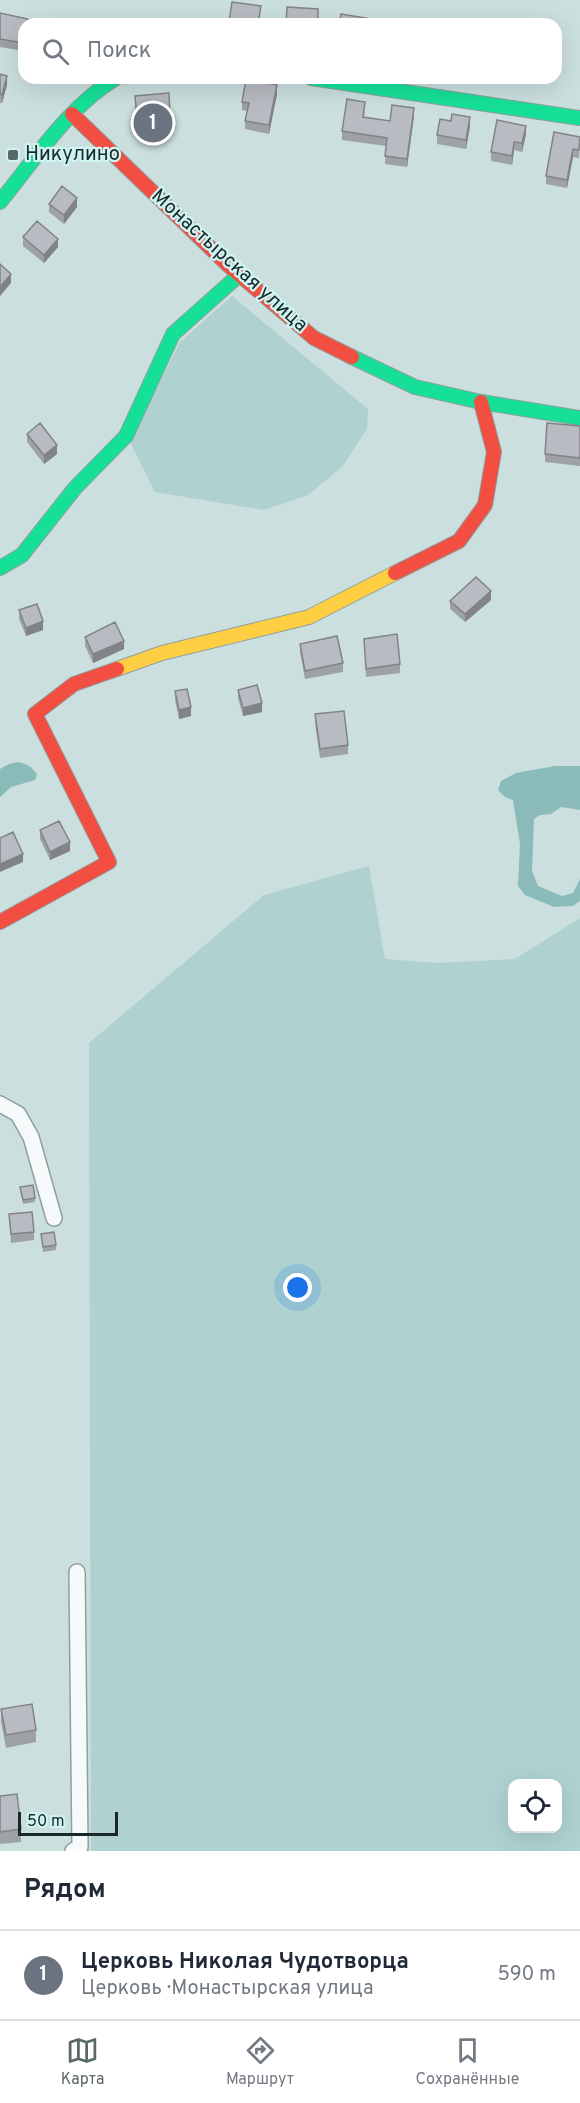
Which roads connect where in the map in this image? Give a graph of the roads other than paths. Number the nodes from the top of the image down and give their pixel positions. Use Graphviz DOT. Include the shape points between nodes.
graph roads {
  1 [pos="105,84"];
  2 [pos="351,84"];
  3 [pos="72,114"];
  4 [pos="580,118"];
  5 [pos="0,202"];
  6 [pos="239,274"];
  7 [pos="481,402"];
  8 [pos="580,418"];
  9 [pos="0,568"];
  10 [pos="0,922"];
  11 [pos="0,1104"];
  12 [pos="54,1218"];
  13 [pos="77,1572"];
  14 [pos="73,1851"];
  1 -- 3 [label="street"];
  2 -- 4 [label="street"];
  3 -- 5 [label="street"];
  3 -- 6 [label="street, Монастырская улица"];
  6 -- 7 [label="street, Монастырская улица" via="314,338 416,387"];
  6 -- 9 [label="street" via="173,334 126,436 75,488 22,555"];
  7 -- 8 [label="street, Монастырская улица"];
  7 -- 10 [label="street" via="494,452 485,504 459,540 309,617 162,653 74,684 35,714 109,862"];
  11 -- 12 [label="street" via="18,1114 31,1137"];
  13 -- 14 [label="street" via="80,1847"];
}
